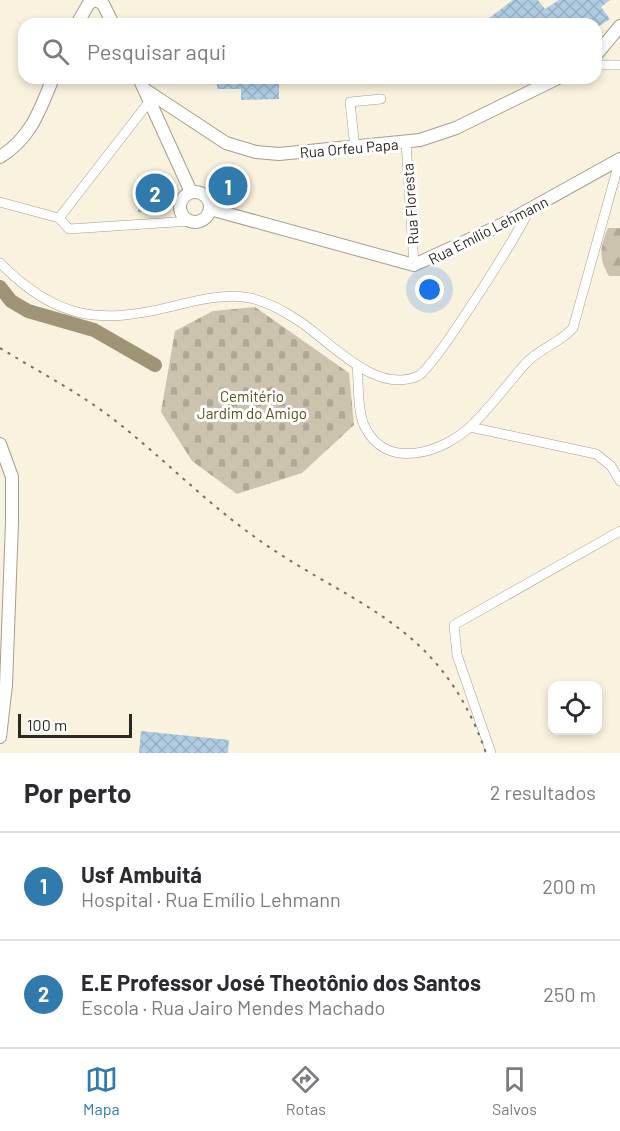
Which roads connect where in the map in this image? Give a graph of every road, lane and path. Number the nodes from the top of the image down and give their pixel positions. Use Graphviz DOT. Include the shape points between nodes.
graph roads {
  1 [pos="96,0"];
  2 [pos="80,18"];
  3 [pos="110,18"];
  4 [pos="620,26"];
  5 [pos="602,48"];
  6 [pos="602,65"];
  7 [pos="620,65"];
  8 [pos="50,84"];
  9 [pos="142,84"];
  10 [pos="546,84"];
  11 [pos="381,99"];
  12 [pos="149,102"];
  13 [pos="406,142"];
  14 [pos="356,148"];
  15 [pos="0,157"];
  16 [pos="620,159"];
  17 [pos="191,192"];
  18 [pos="0,202"];
  19 [pos="210,209"];
  20 [pos="528,210"];
  21 [pos="59,218"];
  22 [pos="183,220"];
  23 [pos="0,263"];
  24 [pos="414,265"];
  25 [pos="357,366"];
  26 [pos="470,427"];
  27 [pos="0,444"];
  28 [pos="620,481"];
  29 [pos="619,535"];
  30 [pos="0,736"];
  31 [pos="491,753"];
  1 -- 2 [label="main road" via="88,3"];
  1 -- 3 [label="main road" via="103,4"];
  4 -- 5 [label="main road"];
  6 -- 7 [label="street"];
  8 -- 15 [label="main road" via="30,132"];
  9 -- 12 [label="main road"];
  9 -- 14 [label="main road, Rua Orfeu Papa" via="215,138 236,148 279,154"];
  10 -- 13 [label="main road, Rua Orfeu Papa" via="456,128"];
  11 -- 14 [label="street" via="350,102"];
  12 -- 17 [label="main road"];
  12 -- 21 [label="street"];
  13 -- 14 [label="main road, Rua Orfeu Papa"];
  13 -- 24 [label="street, Rua Floresta"];
  16 -- 20 [label="main road, Rua Emílio Lehmann"];
  16 -- 26 [label="street" via="573,328 527,362"];
  17 -- 19 [label="main road" via="205,196"];
  17 -- 22 [label="main road" via="181,200"];
  18 -- 21 [label="street"];
  19 -- 22 [label="main road" via="205,218"];
  19 -- 24 [label="main road, Rua Emílio Lehmann"];
  20 -- 24 [label="main road, Rua Emílio Lehmann"];
  20 -- 25 [label="street" via="431,365 420,375 395,379"];
  21 -- 22 [label="street" via="69,229"];
  23 -- 25 [label="street" via="50,304 87,314 138,314 240,296 257,300 300,322"];
  25 -- 26 [label="street" via="363,423 379,446 394,454 425,452"];
  26 -- 28 [label="street" via="596,454 612,466"];
  27 -- 30 [label="main road" via="12,477 6,684"];
  29 -- 31 [label="street" via="454,625 458,655"];
}
